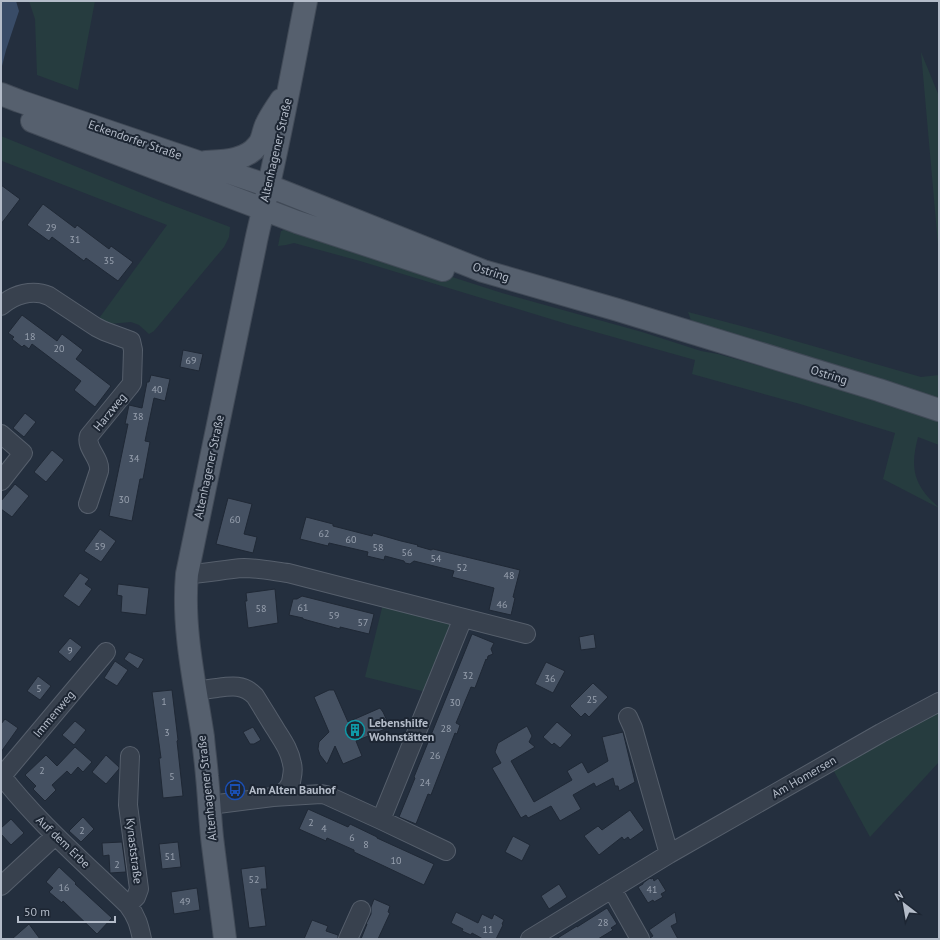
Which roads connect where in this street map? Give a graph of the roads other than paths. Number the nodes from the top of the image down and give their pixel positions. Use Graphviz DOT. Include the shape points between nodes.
graph roads {
  1 [pos="306,1"];
  2 [pos="290,84"];
  3 [pos="9,104"];
  4 [pos="201,163"];
  5 [pos="269,186"];
  6 [pos="263,209"];
  7 [pos="1,306"];
  8 [pos="719,342"];
  9 [pos="939,410"];
  10 [pos="1,434"];
  11 [pos="1,481"];
  12 [pos="88,504"];
  13 [pos="187,574"];
  14 [pos="463,618"];
  15 [pos="526,634"];
  16 [pos="106,652"];
  17 [pos="195,691"];
  18 [pos="939,702"];
  19 [pos="628,717"];
  20 [pos="130,756"];
  21 [pos="1,776"];
  22 [pos="273,797"];
  23 [pos="210,805"];
  24 [pos="380,820"];
  25 [pos="55,836"];
  26 [pos="446,851"];
  27 [pos="669,854"];
  28 [pos="1,886"];
  29 [pos="612,888"];
  30 [pos="128,905"];
  31 [pos="361,910"];
  32 [pos="142,939"];
  33 [pos="225,939"];
  34 [pos="348,939"];
  35 [pos="530,939"];
  36 [pos="640,939"];
  1 -- 2 [label="main road, Altenhagener Straße"];
  2 -- 4 [label="main road" via="254,150 245,156 230,160"];
  2 -- 5 [label="main road, Altenhagener Straße"];
  3 -- 4 [label="main road, Eckendorfer Straße"];
  3 -- 6 [label="main road, Eckendorfer Straße"];
  4 -- 5 [label="main road, Eckendorfer Straße"];
  5 -- 6 [label="main road, Altenhagener Straße"];
  5 -- 8 [label="main road, Ostring" via="483,271"];
  6 -- 8 [label="main road, Ostring" via="480,282 615,319"];
  6 -- 13 [label="main road, Altenhagener Straße"];
  7 -- 12 [label="street, Harzweg" via="20,295 43,294 100,329 131,341 132,383 89,436 89,444 100,466"];
  8 -- 9 [label="main road, Ostring"];
  10 -- 11 [label="street" via="23,453"];
  13 -- 14 [label="street" via="243,568 269,570"];
  13 -- 17 [label="main road, Altenhagener Straße" via="186,615"];
  14 -- 15 [label="street"];
  14 -- 24 [label="street"];
  16 -- 21 [label="street, Immenweg"];
  17 -- 22 [label="street" via="234,686 246,689 255,696 286,746 293,766 289,787 285,792"];
  17 -- 23 [label="main road, Altenhagener Straße"];
  18 -- 27 [label="street, Am Homersen"];
  19 -- 27 [label="street"];
  20 -- 30 [label="street, Kynaststraße" via="128,805 139,889 136,897"];
  21 -- 25 [label="street, Auf dem Erbe"];
  22 -- 23 [label="street"];
  22 -- 24 [label="street" via="326,795"];
  23 -- 33 [label="main road, Altenhagener Straße"];
  24 -- 26 [label="street"];
  25 -- 28 [label="street"];
  25 -- 30 [label="street, Auf dem Erbe"];
  27 -- 29 [label="street, Am Homersen"];
  29 -- 35 [label="street, Am Homersen"];
  29 -- 36 [label="street"];
  30 -- 32 [label="street" via="138,922"];
  31 -- 34 [label="street"];
}
